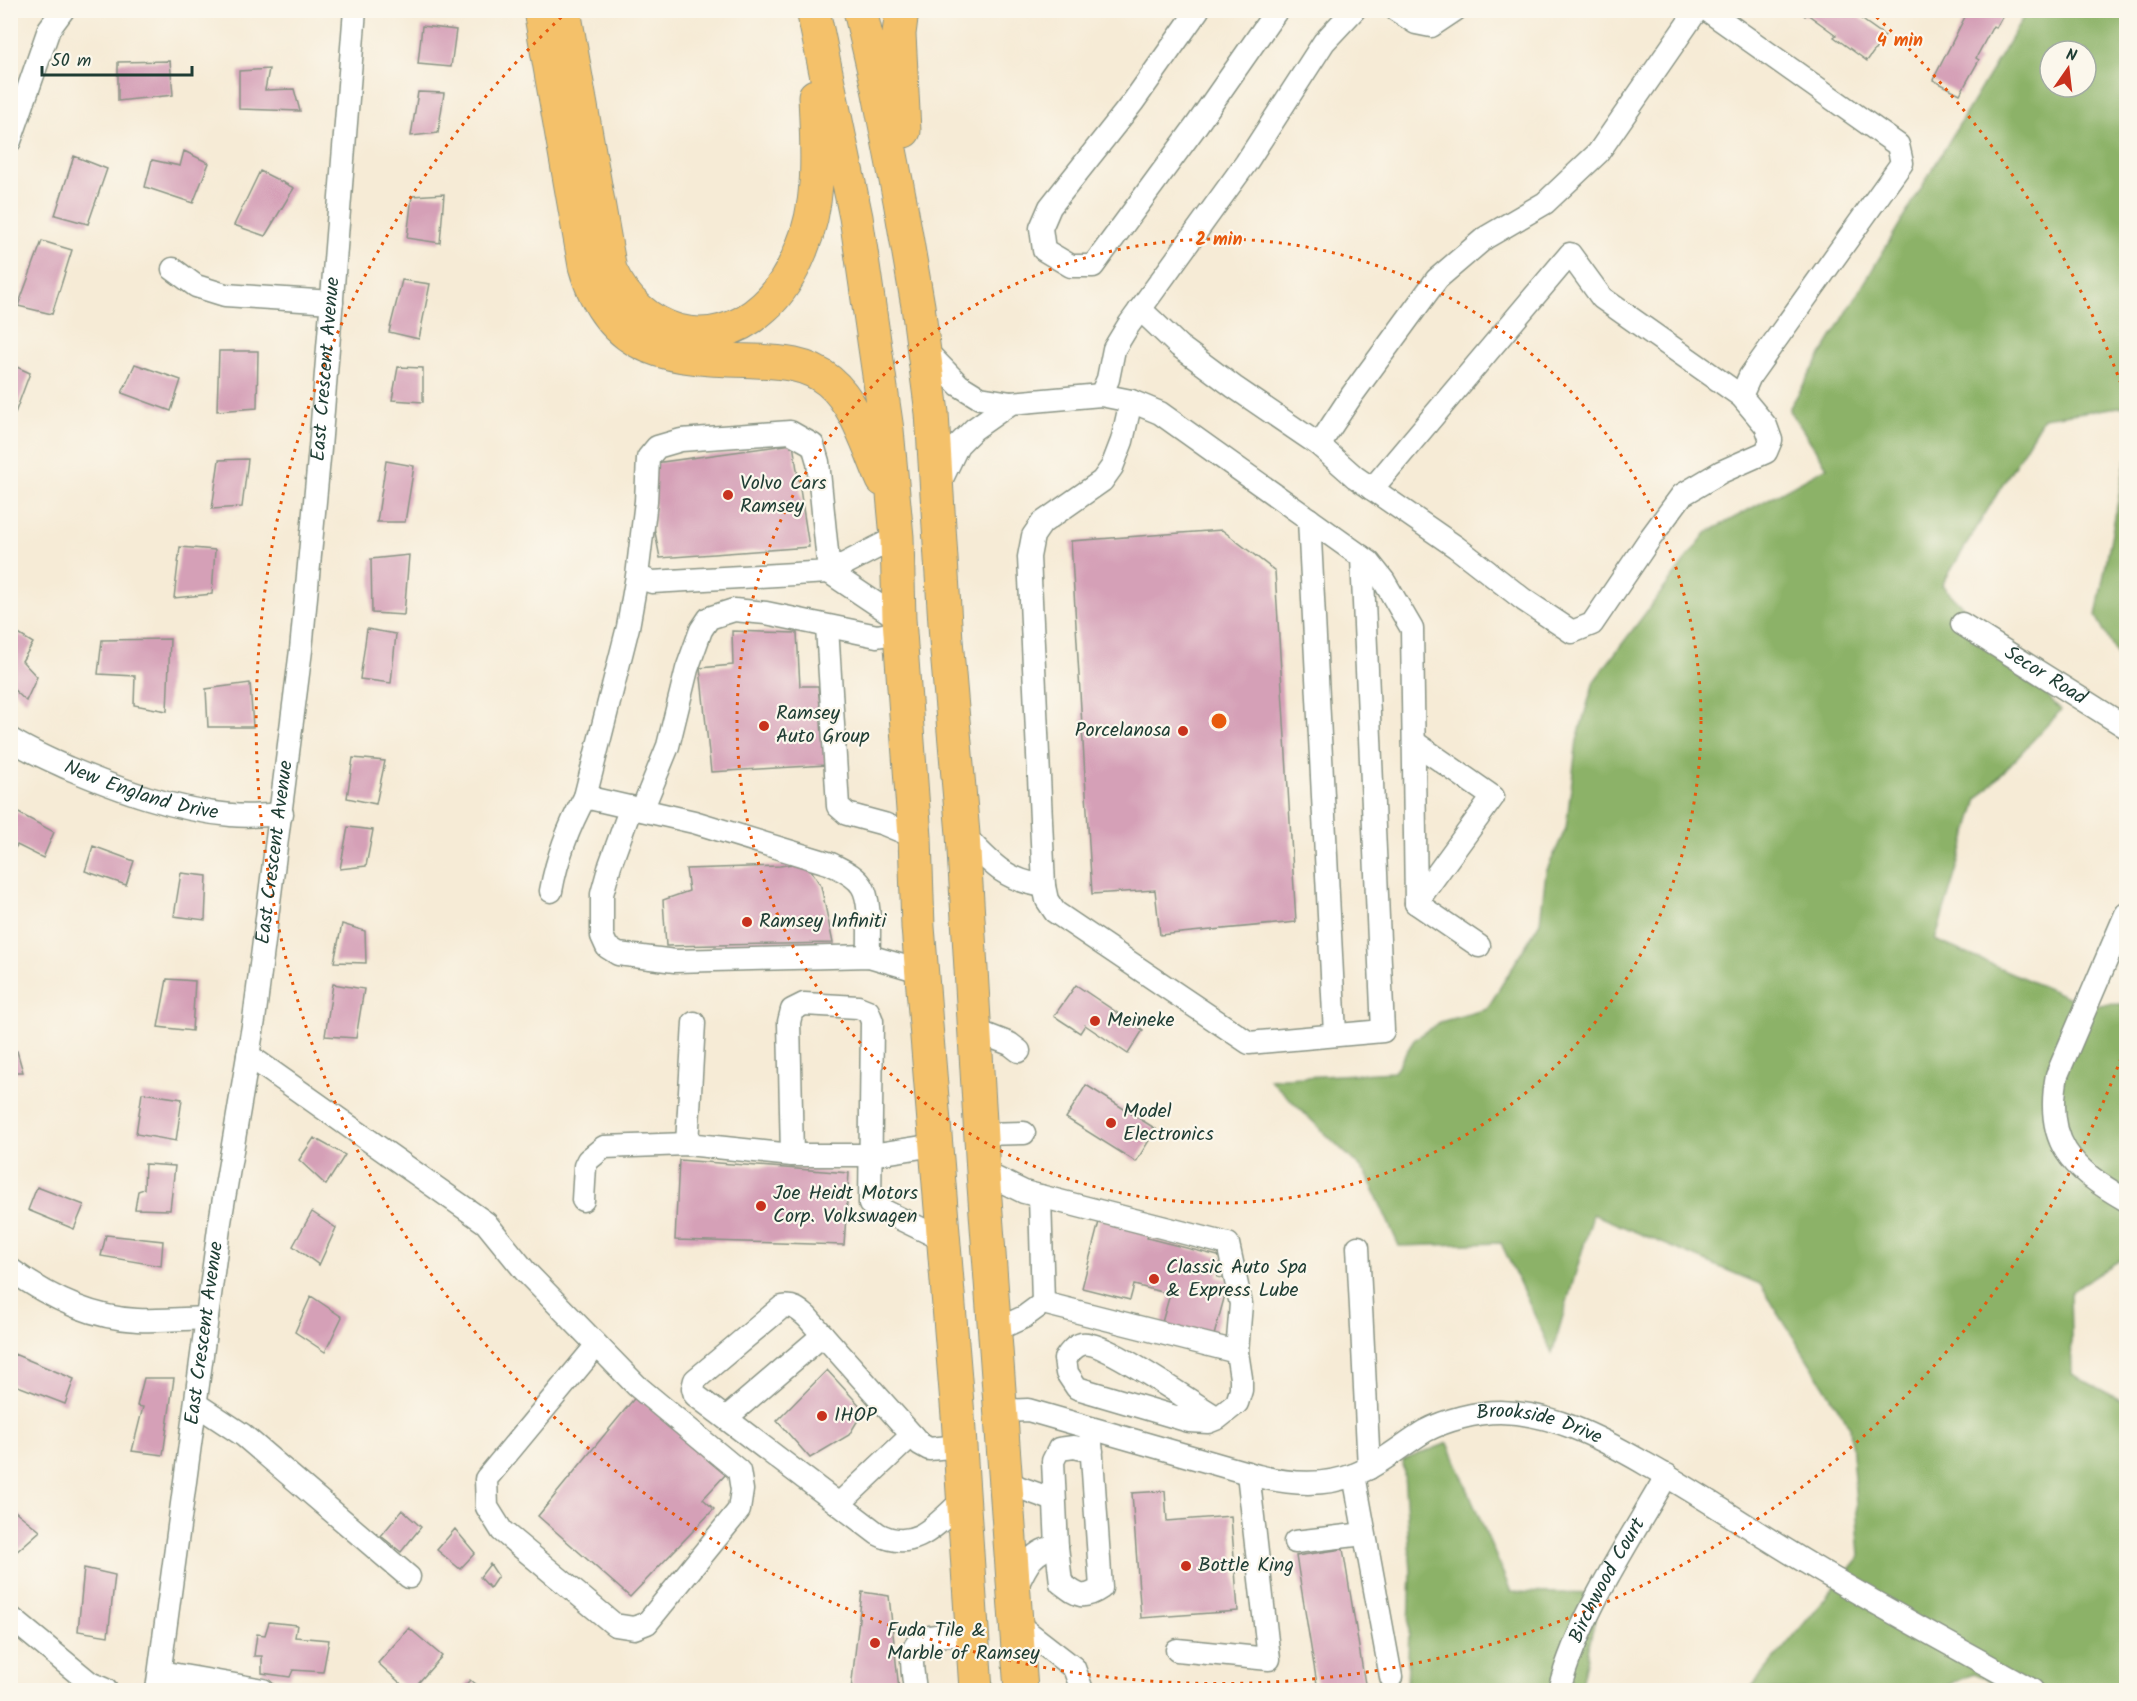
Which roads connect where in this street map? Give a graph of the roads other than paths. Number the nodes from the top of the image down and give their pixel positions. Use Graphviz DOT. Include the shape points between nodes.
graph roads {
  1 [pos="63,10"];
  2 [pos="354,10"];
  3 [pos="540,10"];
  4 [pos="564,10"];
  5 [pos="813,10"];
  6 [pos="860,10"];
  7 [pos="902,10"];
  8 [pos="1198,10"];
  9 [pos="1277,10"];
  10 [pos="1354,10"];
  11 [pos="1396,10"];
  12 [pos="1455,10"];
  13 [pos="1697,10"];
  14 [pos="1707,10"];
  15 [pos="10,141"];
  16 [pos="173,269"];
  17 [pos="332,302"];
  18 [pos="918,306"];
  19 [pos="1140,309"];
  20 [pos="923,348"];
  21 [pos="1101,395"];
  22 [pos="1741,396"];
  23 [pos="1131,401"];
  24 [pos="1011,403"];
  25 [pos="1319,445"];
  26 [pos="1372,489"];
  27 [pos="937,491"];
  28 [pos="893,501"];
  29 [pos="1309,519"];
  30 [pos="897,537"];
  31 [pos="1362,557"];
  32 [pos="829,572"];
  33 [pos="637,576"];
  34 [pos="1962,624"];
  35 [pos="900,626"];
  36 [pos="827,627"];
  37 [pos="2127,727"];
  38 [pos="10,739"];
  39 [pos="1414,742"];
  40 [pos="585,797"];
  41 [pos="637,809"];
  42 [pos="282,814"];
  43 [pos="963,834"];
  44 [pos="915,837"];
  45 [pos="1044,886"];
  46 [pos="551,891"];
  47 [pos="1416,903"];
  48 [pos="2127,914"];
  49 [pos="1479,946"];
  50 [pos="869,956"];
  51 [pos="923,972"];
  52 [pos="694,1023"];
  53 [pos="974,1030"];
  54 [pos="1335,1034"];
  55 [pos="1019,1051"];
  56 [pos="248,1055"];
  57 [pos="1024,1132"];
  58 [pos="981,1134"];
  59 [pos="687,1144"];
  60 [pos="935,1145"];
  61 [pos="792,1155"];
  62 [pos="870,1155"];
  63 [pos="983,1172"];
  64 [pos="1032,1194"];
  65 [pos="583,1200"];
  66 [pos="2127,1200"];
  67 [pos="944,1240"];
  68 [pos="1358,1247"];
  69 [pos="10,1269"];
  70 [pos="1043,1303"];
  71 [pos="207,1318"];
  72 [pos="996,1330"];
  73 [pos="823,1335"];
  74 [pos="597,1345"];
  75 [pos="1237,1352"];
  76 [pos="196,1404"];
  77 [pos="1001,1411"];
  78 [pos="726,1418"];
  79 [pos="1218,1418"];
  80 [pos="1090,1428"];
  81 [pos="912,1435"];
  82 [pos="960,1446"];
  83 [pos="1092,1451"];
  84 [pos="1361,1471"];
  85 [pos="1248,1473"];
  86 [pos="1667,1475"];
  87 [pos="1006,1478"];
  88 [pos="964,1498"];
  89 [pos="1054,1500"];
  90 [pos="839,1504"];
  91 [pos="1364,1534"];
  92 [pos="1295,1542"];
  93 [pos="1057,1546"];
  94 [pos="409,1577"];
  95 [pos="1015,1608"];
  96 [pos="10,1617"];
  97 [pos="973,1635"];
  98 [pos="1177,1650"];
  99 [pos="1391,1677"];
  100 [pos="159,1681"];
  101 [pos="106,1690"];
  102 [pos="263,1690"];
  103 [pos="915,1690"];
  104 [pos="976,1690"];
  105 [pos="1021,1690"];
  106 [pos="1082,1690"];
  107 [pos="1559,1690"];
  108 [pos="2032,1690"];
  1 -- 15 [label="street" via="49,29"];
  2 -- 17 [label="street, East Crescent Avenue"];
  3 -- 28 [label="highway" via="585,266 592,291 604,312 632,338 665,353 696,359 785,362 814,371 840,391 850,407"];
  4 -- 5 [label="highway" via="610,270 627,298 650,320 682,332 698,333 732,328 764,307 779,290 802,249 813,209 818,163"];
  5 -- 28 [label="highway" via="856,217 887,430"];
  6 -- 18 [label="highway"];
  7 -- 18 [label="highway" via="900,81"];
  8 -- 9 [label="street" via="1133,102 1050,207 1041,228 1044,250 1071,266 1093,266"];
  10 -- 19 [label="street" via="1324,42 1246,163"];
  11 -- 12 [label="street" via="1416,23 1431,26"];
  13 -- 25 [label="street" via="1598,153 1545,203 1485,238 1437,279"];
  14 -- 22 [label="street" via="1898,145 1902,162 1750,376"];
  16 -- 17 [label="street" via="196,286 225,295"];
  17 -- 42 [label="street, East Crescent Avenue"];
  18 -- 20 [label="highway"];
  19 -- 21 [label="street" via="1114,349"];
  19 -- 25 [label="street" via="1179,346"];
  20 -- 24 [label="street" via="959,385 980,398"];
  20 -- 27 [label="highway"];
  21 -- 23 [label="street"];
  21 -- 24 [label="street"];
  22 -- 26 [label="street" via="1602,298 1570,254"];
  22 -- 26 [label="street" via="1766,426 1772,440 1767,452 1682,495 1592,624 1572,632"];
  23 -- 29 [label="street" via="1160,413"];
  23 -- 45 [label="street" via="1112,467 1102,481 1042,523 1033,536 1029,557"];
  24 -- 27 [label="street" via="974,429 958,446"];
  25 -- 26 [label="street"];
  27 -- 43 [label="highway"];
  28 -- 30 [label="highway"];
  29 -- 31 [label="street"];
  29 -- 54 [label="street"];
  30 -- 32 [label="street"];
  30 -- 35 [label="highway"];
  31 -- 39 [label="street" via="1384,581 1412,629"];
  31 -- 54 [label="street" via="1383,1030"];
  32 -- 33 [label="street" via="652,582"];
  32 -- 33 [label="street" via="818,462 813,446 790,432 681,440 657,447 648,458"];
  32 -- 35 [label="street"];
  33 -- 40 [label="street"];
  34 -- 37 [label="street, Secor Road"];
  35 -- 36 [label="street" via="877,636"];
  35 -- 44 [label="highway"];
  36 -- 41 [label="street" via="734,610 709,618 687,669 668,746"];
  36 -- 44 [label="street" via="838,806 847,814"];
  38 -- 42 [label="street, New England Drive" via="104,784 151,799 233,816"];
  39 -- 47 [label="street"];
  39 -- 47 [label="street" via="1493,796"];
  40 -- 41 [label="street"];
  40 -- 46 [label="street" via="574,817"];
  41 -- 50 [label="street" via="694,822 831,864 851,875 862,887 868,910"];
  41 -- 50 [label="street" via="609,865 602,894 602,936 618,954 675,961"];
  42 -- 56 [label="street, East Crescent Avenue"];
  43 -- 45 [label="street" via="991,864 1013,878"];
  43 -- 53 [label="highway"];
  44 -- 51 [label="highway"];
  45 -- 54 [label="street" via="1055,912 1249,1043"];
  47 -- 49 [label="street"];
  48 -- 66 [label="street" via="2057,1075 2053,1096 2054,1119 2073,1162 2096,1182"];
  50 -- 51 [label="street"];
  51 -- 60 [label="highway"];
  52 -- 59 [label="street"];
  53 -- 55 [label="street"];
  53 -- 58 [label="highway"];
  56 -- 71 [label="street, East Crescent Avenue"];
  56 -- 74 [label="street" via="486,1223 525,1271"];
  57 -- 58 [label="street"];
  58 -- 63 [label="highway"];
  59 -- 61 [label="street"];
  59 -- 65 [label="street" via="604,1147 585,1166"];
  60 -- 62 [label="street"];
  60 -- 67 [label="highway"];
  61 -- 62 [label="street"];
  61 -- 62 [label="street" via="789,1022 792,1010 804,1004 868,1011 872,1021"];
  62 -- 67 [label="street" via="870,1204"];
  63 -- 64 [label="street"];
  63 -- 72 [label="highway"];
  64 -- 70 [label="street"];
  64 -- 75 [label="street" via="1228,1244 1240,1304"];
  67 -- 82 [label="highway"];
  68 -- 84 [label="street"];
  69 -- 71 [label="street" via="59,1300 88,1311 138,1320"];
  70 -- 72 [label="street"];
  70 -- 75 [label="street"];
  71 -- 76 [label="street, East Crescent Avenue"];
  72 -- 77 [label="highway"];
  73 -- 78 [label="street"];
  73 -- 78 [label="street" via="797,1308 782,1307 695,1380 695,1395"];
  73 -- 81 [label="street"];
  74 -- 74 [label="street" via="637,1386 739,1471 742,1490 739,1510 647,1623 634,1628 615,1625 502,1531 487,1507 486,1479"];
  75 -- 79 [label="street" via="1241,1390 1237,1403"];
  76 -- 94 [label="street" via="243,1434"];
  76 -- 100 [label="street, East Crescent Avenue"];
  77 -- 80 [label="street, Brookside Drive" via="1028,1410"];
  77 -- 87 [label="highway"];
  78 -- 90 [label="street"];
  79 -- 79 [label="street" via="1102,1347 1083,1344 1072,1349 1065,1359 1067,1373 1077,1388 1189,1421"];
  80 -- 83 [label="street"];
  80 -- 85 [label="street, Brookside Drive"];
  81 -- 82 [label="street" via="929,1449"];
  81 -- 90 [label="street"];
  82 -- 88 [label="highway"];
  83 -- 89 [label="street" via="1059,1449 1053,1461"];
  83 -- 93 [label="street" via="1101,1588 1091,1595 1078,1595 1061,1583"];
  84 -- 85 [label="street, Brookside Drive" via="1317,1483 1282,1482"];
  84 -- 86 [label="street, Brookside Drive" via="1428,1430 1462,1418 1497,1412 1562,1423 1597,1436"];
  84 -- 91 [label="street"];
  85 -- 98 [label="street" via="1269,1659"];
  86 -- 107 [label="street, Birchwood Court" via="1583,1621"];
  86 -- 108 [label="street, Brookside Drive" via="1799,1558"];
  87 -- 89 [label="street" via="1018,1487"];
  87 -- 95 [label="highway"];
  88 -- 90 [label="street" via="925,1534 903,1542 878,1534"];
  88 -- 97 [label="highway"];
  89 -- 93 [label="street"];
  91 -- 92 [label="street"];
  91 -- 99 [label="street"];
  93 -- 95 [label="street" via="1045,1547 1029,1560"];
  95 -- 105 [label="highway"];
  95 -- 106 [label="street" via="1074,1668"];
  96 -- 101 [label="street" via="90,1683"];
  97 -- 103 [label="street" via="926,1636 919,1642 913,1651"];
  97 -- 104 [label="highway"];
  100 -- 102 [label="street"];
}
